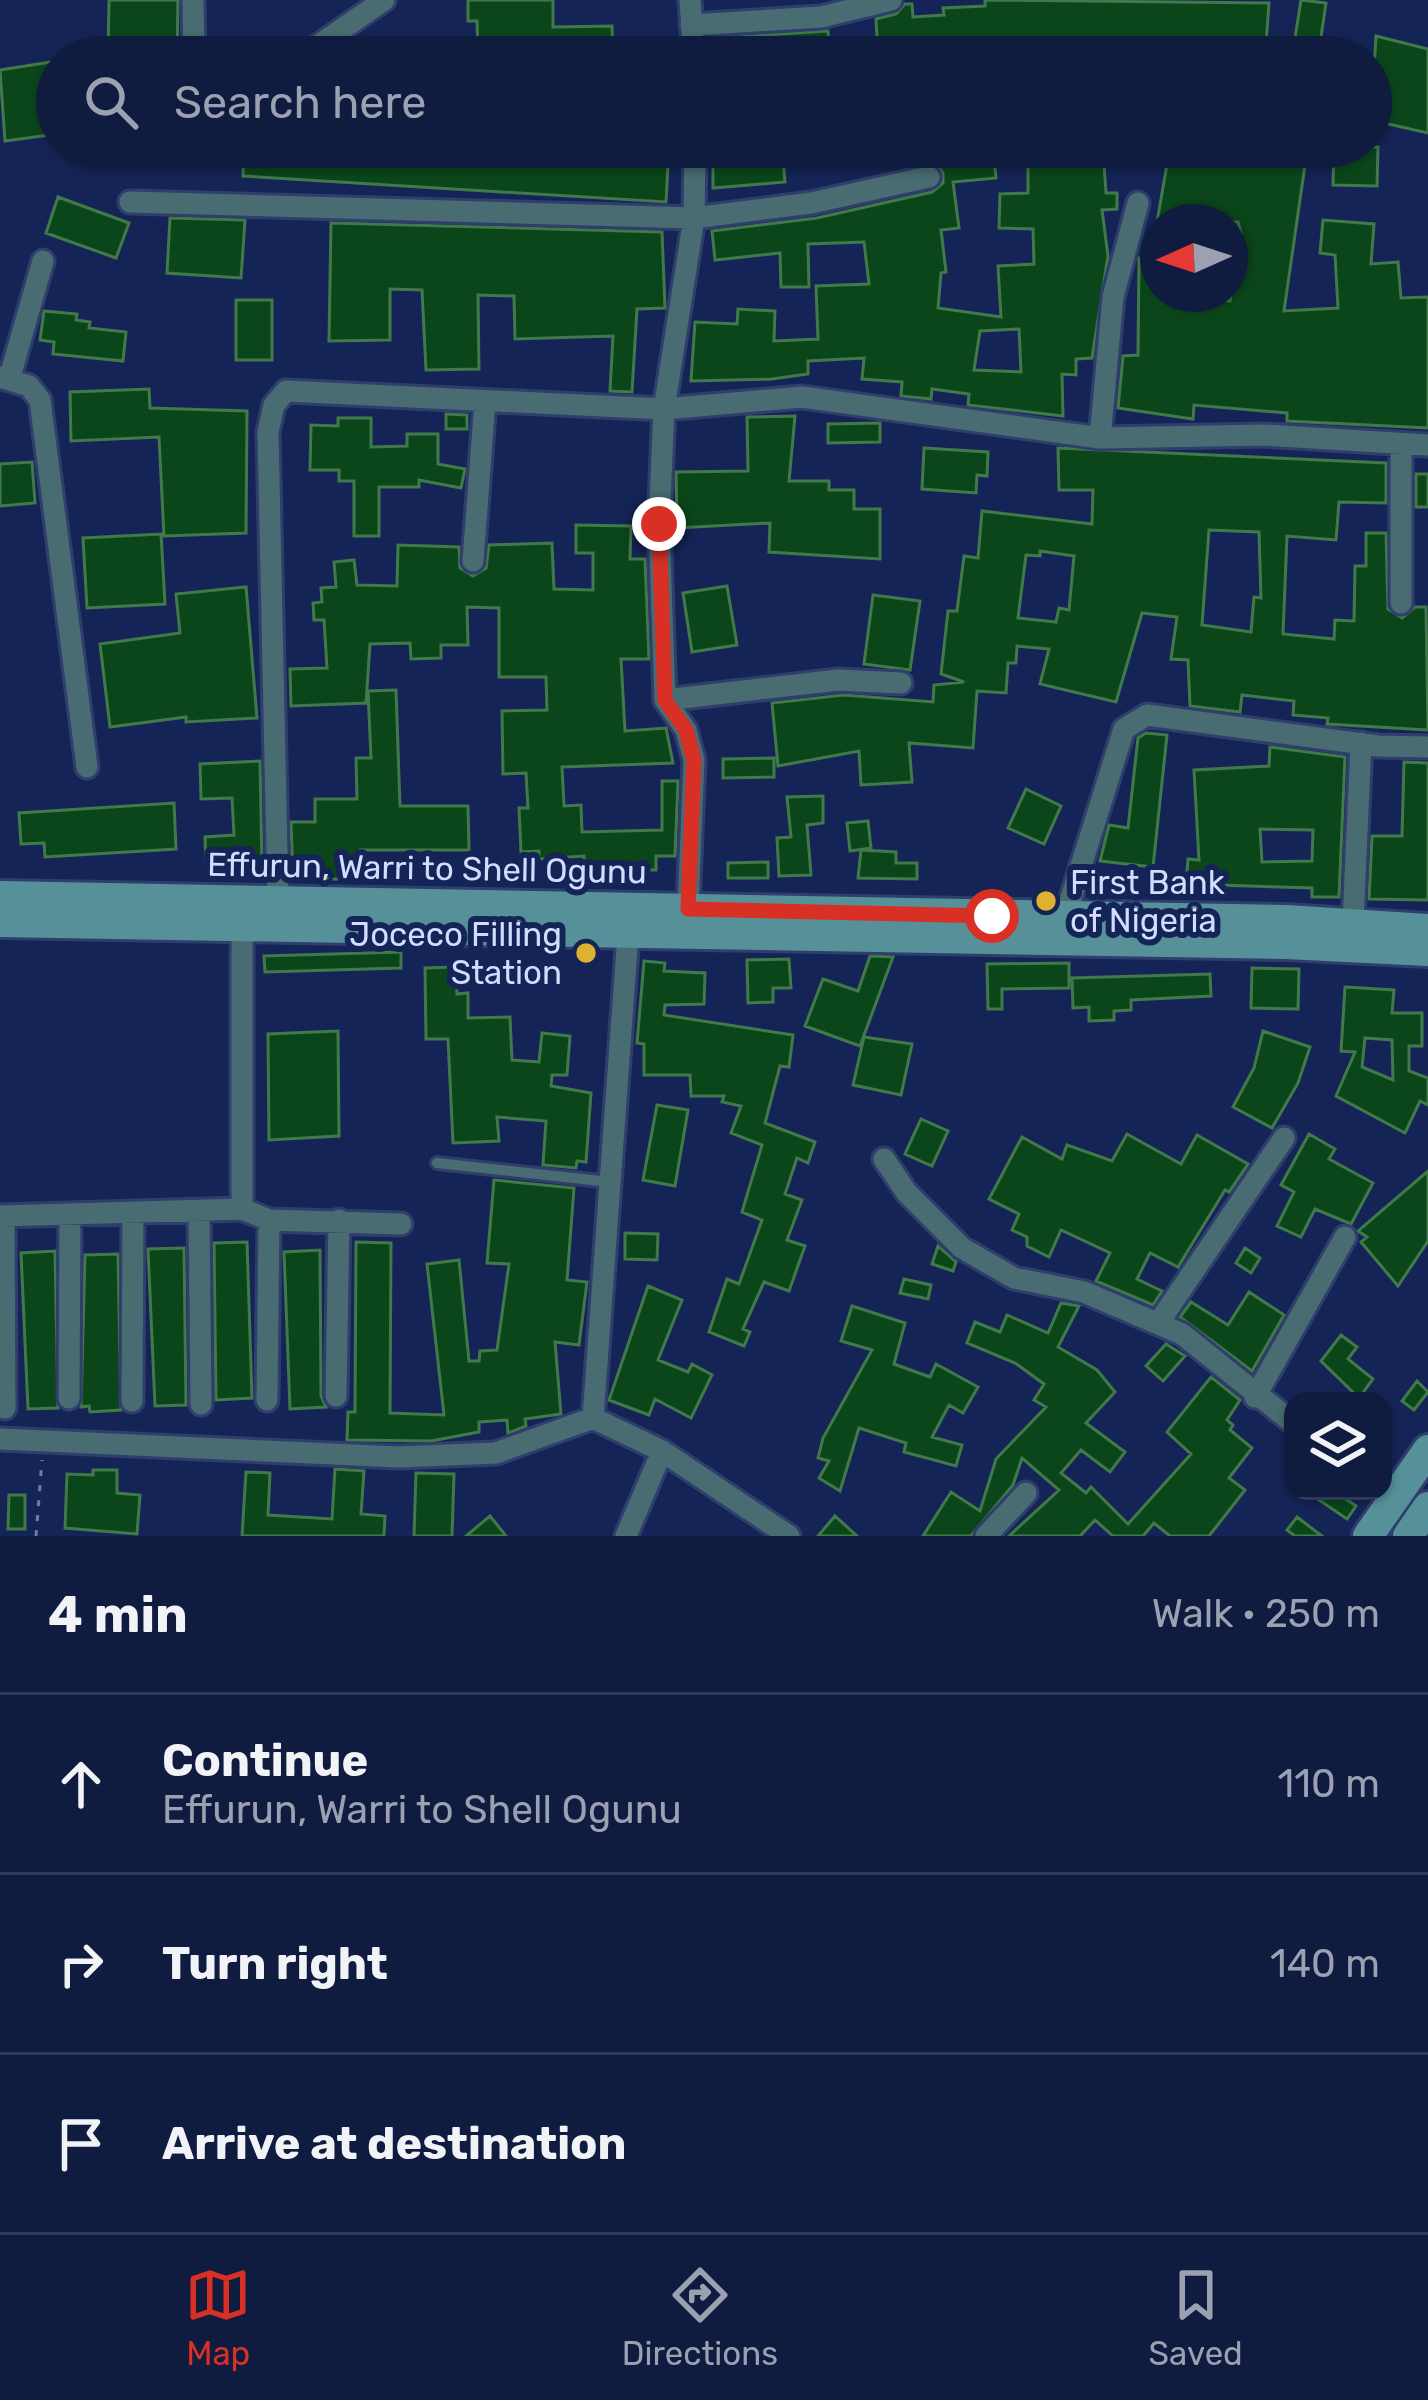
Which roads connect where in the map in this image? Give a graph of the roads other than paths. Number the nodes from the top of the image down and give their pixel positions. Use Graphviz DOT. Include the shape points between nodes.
graph roads {
  1 [pos="193,0"];
  2 [pos="384,0"];
  3 [pos="690,0"];
  4 [pos="891,0"];
  5 [pos="691,26"];
  6 [pos="194,36"];
  7 [pos="332,36"];
  8 [pos="692,36"];
  9 [pos="694,168"];
  10 [pos="929,177"];
  11 [pos="130,202"];
  12 [pos="1138,203"];
  13 [pos="694,218"];
  14 [pos="43,261"];
  15 [pos="4,379"];
  16 [pos="485,401"];
  17 [pos="664,410"];
  18 [pos="1100,438"];
  19 [pos="1428,446"];
  20 [pos="1401,447"];
  21 [pos="473,561"];
  22 [pos="1401,603"];
  23 [pos="902,683"];
  24 [pos="665,700"];
  25 [pos="1361,743"];
  26 [pos="1428,747"];
  27 [pos="87,767"];
  28 [pos="0,896"];
  29 [pos="278,902"];
  30 [pos="688,909"];
  31 [pos="1065,917"];
  32 [pos="0,922"];
  33 [pos="1353,922"];
  34 [pos="242,928"];
  35 [pos="1428,928"];
  36 [pos="628,935"];
  37 [pos="1428,951"];
  38 [pos="1284,1138"];
  39 [pos="884,1159"];
  40 [pos="437,1163"];
  41 [pos="610,1182"];
  42 [pos="242,1209"];
  43 [pos="199,1211"];
  44 [pos="134,1212"];
  45 [pos="70,1214"];
  46 [pos="2,1216"];
  47 [pos="269,1220"];
  48 [pos="338,1220"];
  49 [pos="401,1224"];
  50 [pos="1345,1237"];
  51 [pos="1159,1322"];
  52 [pos="336,1396"];
  53 [pos="1255,1397"];
  54 [pos="69,1398"];
  55 [pos="268,1400"];
  56 [pos="132,1401"];
  57 [pos="201,1404"];
  58 [pos="5,1408"];
  59 [pos="593,1418"];
  60 [pos="1284,1418"];
  61 [pos="0,1439"];
  62 [pos="1428,1450"];
  63 [pos="662,1451"];
  64 [pos="1392,1488"];
  65 [pos="1026,1492"];
  66 [pos="1385,1500"];
  67 [pos="1428,1507"];
  68 [pos="626,1536"];
  69 [pos="788,1536"];
  70 [pos="986,1536"];
  71 [pos="1368,1536"];
  72 [pos="1408,1536"];
  1 -- 6 [label="street"];
  2 -- 7 [label="street"];
  3 -- 5 [label="street"];
  4 -- 5 [label="street" via="820,17"];
  5 -- 8 [label="street"];
  9 -- 13 [label="street"];
  10 -- 13 [label="street"];
  11 -- 13 [label="street"];
  12 -- 18 [label="street" via="1113,297"];
  13 -- 17 [label="street"];
  14 -- 15 [label="street"];
  15 -- 27 [label="street" via="29,386 40,400"];
  16 -- 17 [label="street"];
  16 -- 21 [label="street"];
  16 -- 29 [label="street" via="286,392 274,405 268,432"];
  17 -- 18 [label="street" via="802,397"];
  17 -- 24 [label="street"];
  18 -- 20 [label="street" via="1264,435"];
  19 -- 20 [label="street"];
  20 -- 22 [label="street"];
  23 -- 24 [label="street" via="838,680"];
  24 -- 30 [label="street" via="694,760"];
  25 -- 26 [label="street"];
  25 -- 31 [label="street" via="1148,715 1135,720 1124,729"];
  25 -- 33 [label="street"];
  28 -- 29 [label="street, Effurun, Warri to Shell Ogunu"];
  29 -- 30 [label="street, Effurun, Warri to Shell Ogunu"];
  30 -- 31 [label="street, Effurun, Warri to Shell Ogunu"];
  31 -- 33 [label="street, Effurun, Warri to Shell Ogunu"];
  32 -- 34 [label="street, Effurun, Warri to Shell Ogunu"];
  33 -- 35 [label="street, Effurun, Warri to Shell Ogunu"];
  34 -- 36 [label="street, Effurun, Warri to Shell Ogunu"];
  34 -- 42 [label="street"];
  36 -- 37 [label="street, Effurun, Warri to Shell Ogunu"];
  36 -- 41 [label="street"];
  38 -- 51 [label="street"];
  39 -- 51 [label="street" via="962,1248 1014,1278 1084,1292"];
  40 -- 41 [label="lane"];
  41 -- 59 [label="street"];
  42 -- 43 [label="street"];
  42 -- 47 [label="street"];
  43 -- 44 [label="street"];
  43 -- 57 [label="street"];
  44 -- 45 [label="street"];
  44 -- 56 [label="street"];
  45 -- 46 [label="street"];
  45 -- 54 [label="street"];
  46 -- 58 [label="street"];
  47 -- 48 [label="street"];
  47 -- 55 [label="street"];
  48 -- 49 [label="street"];
  48 -- 52 [label="street"];
  50 -- 53 [label="street"];
  51 -- 53 [label="street"];
  53 -- 60 [label="street"];
  59 -- 61 [label="street" via="496,1453"];
  59 -- 63 [label="street"];
  62 -- 64 [label="street"];
  63 -- 68 [label="street"];
  63 -- 69 [label="street"];
  65 -- 70 [label="street"];
  66 -- 71 [label="street"];
  67 -- 72 [label="street"];
}
